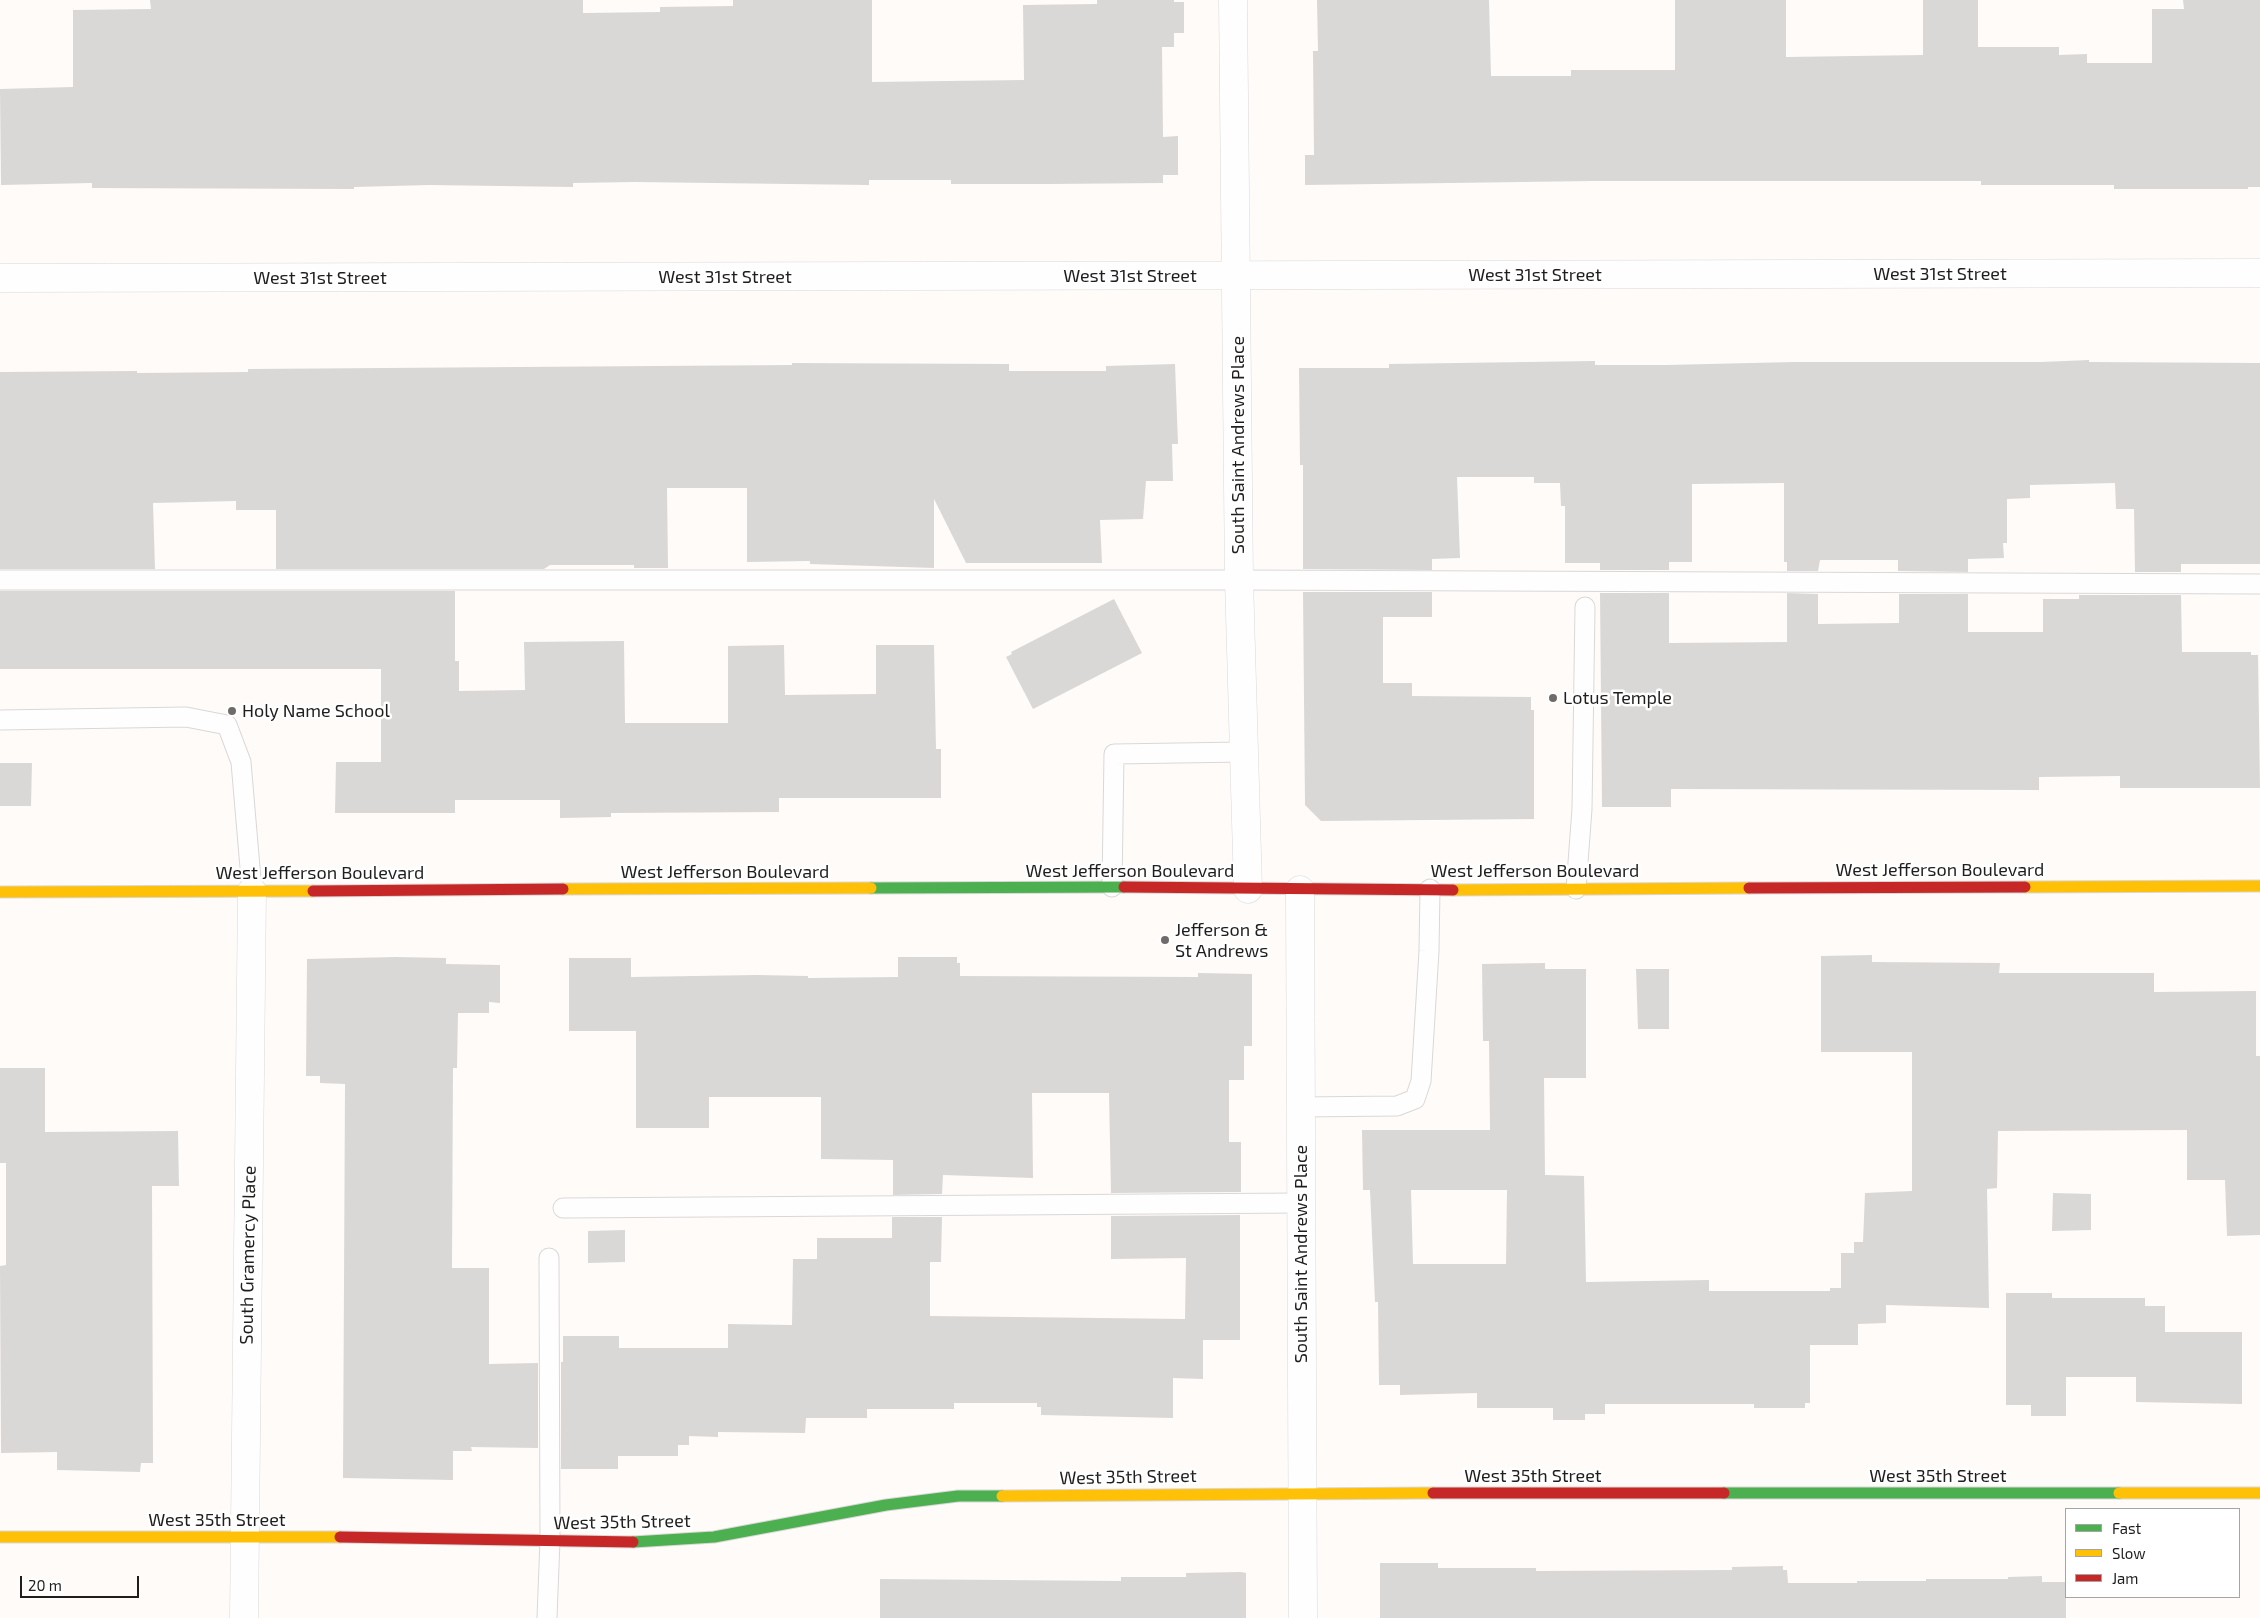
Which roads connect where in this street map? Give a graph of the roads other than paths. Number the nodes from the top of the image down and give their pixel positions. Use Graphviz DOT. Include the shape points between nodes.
graph roads {
  1 [pos="1233,0"];
  2 [pos="2260,273"];
  3 [pos="1237,276"];
  4 [pos="0,278"];
  5 [pos="0,580"];
  6 [pos="1239,580"];
  7 [pos="2260,584"];
  8 [pos="1585,607"];
  9 [pos="0,720"];
  10 [pos="1243,752"];
  11 [pos="2260,886"];
  12 [pos="1112,887"];
  13 [pos="1248,889"];
  14 [pos="1430,889"];
  15 [pos="1576,889"];
  16 [pos="1300,890"];
  17 [pos="252,891"];
  18 [pos="0,892"];
  19 [pos="1301,1107"];
  20 [pos="1301,1203"];
  21 [pos="563,1208"];
  22 [pos="548,1258"];
  23 [pos="2260,1493"];
  24 [pos="1302,1494"];
  25 [pos="244,1536"];
  26 [pos="0,1537"];
  27 [pos="550,1540"];
  28 [pos="244,1618"];
  29 [pos="547,1618"];
  30 [pos="1302,1618"];
  1 -- 3 [label="street, South Saint Andrews Place"];
  2 -- 3 [label="street, West 31st Street"];
  3 -- 4 [label="street, West 31st Street"];
  3 -- 6 [label="street, South Saint Andrews Place"];
  5 -- 6 [label="lane"];
  6 -- 7 [label="lane"];
  6 -- 10 [label="street, South Saint Andrews Place"];
  8 -- 15 [label="lane" via="1582,809"];
  9 -- 17 [label="lane" via="186,717 227,725 241,762"];
  10 -- 12 [label="lane" via="1114,754"];
  10 -- 13 [label="street, South Saint Andrews Place"];
  11 -- 15 [label="main road, West Jefferson Boulevard"];
  12 -- 13 [label="main road, West Jefferson Boulevard"];
  12 -- 17 [label="main road, West Jefferson Boulevard"];
  13 -- 16 [label="main road, West Jefferson Boulevard"];
  14 -- 15 [label="main road, West Jefferson Boulevard"];
  14 -- 16 [label="main road, West Jefferson Boulevard"];
  14 -- 19 [label="lane" via="1421,1081 1414,1099 1398,1106"];
  16 -- 19 [label="street, South Saint Andrews Place"];
  17 -- 18 [label="main road, West Jefferson Boulevard"];
  17 -- 25 [label="street, South Gramercy Place"];
  19 -- 20 [label="street, South Saint Andrews Place"];
  20 -- 21 [label="lane"];
  20 -- 24 [label="street, South Saint Andrews Place"];
  22 -- 27 [label="lane"];
  23 -- 24 [label="main road, West 35th Street"];
  24 -- 27 [label="main road, West 35th Street" via="958,1496 886,1505 714,1537 655,1542"];
  24 -- 30 [label="street, South Saint Andrews Place"];
  25 -- 26 [label="main road, West 35th Street"];
  25 -- 27 [label="main road, West 35th Street"];
  25 -- 28 [label="street, South Gramercy Place"];
  27 -- 29 [label="lane"];
}
